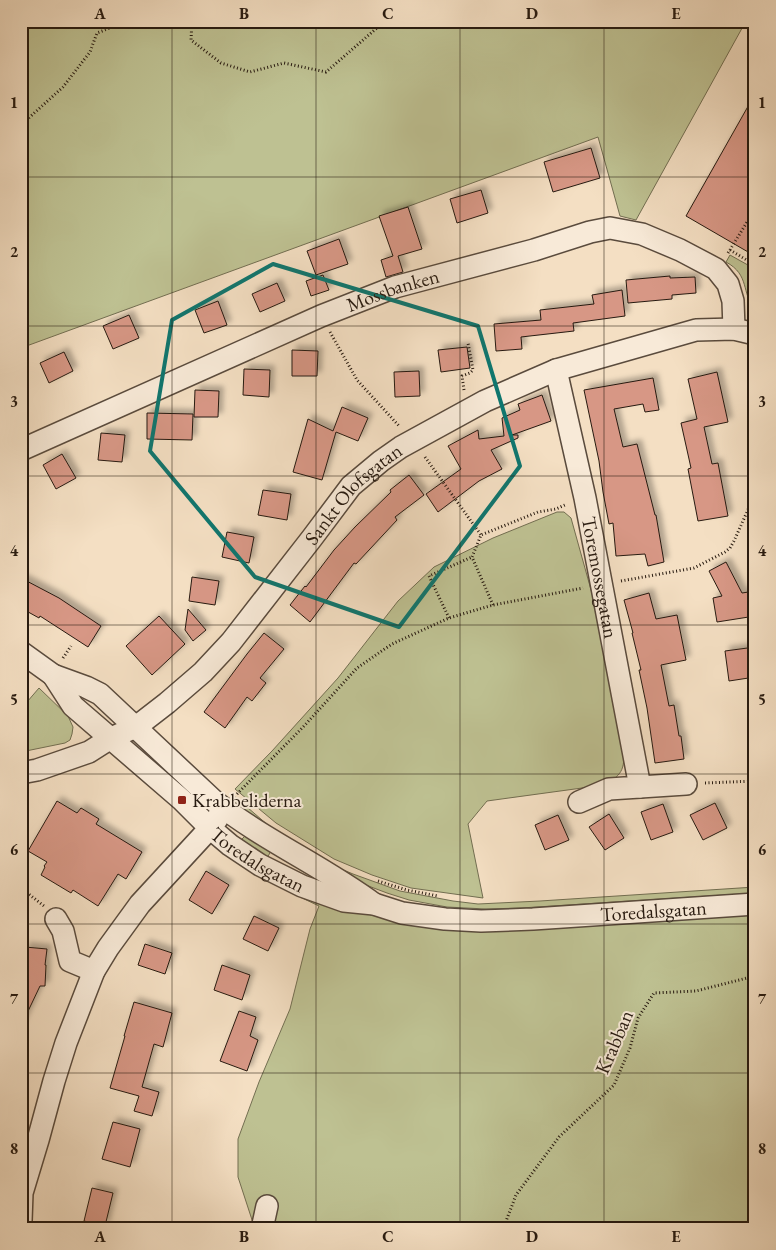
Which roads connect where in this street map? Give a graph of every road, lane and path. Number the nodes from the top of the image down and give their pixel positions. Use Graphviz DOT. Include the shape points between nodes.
graph roads {
  1 [pos="128,21"];
  2 [pos="192,21"];
  3 [pos="385,21"];
  4 [pos="21,125"];
  5 [pos="755,209"];
  6 [pos="730,250"];
  7 [pos="755,265"];
  8 [pos="716,269"];
  9 [pos="321,316"];
  10 [pos="734,329"];
  11 [pos="755,334"];
  12 [pos="468,343"];
  13 [pos="556,370"];
  14 [pos="470,408"];
  15 [pos="413,440"];
  16 [pos="21,450"];
  17 [pos="755,494"];
  18 [pos="584,498"];
  19 [pos="482,535"];
  20 [pos="472,557"];
  21 [pos="602,585"];
  22 [pos="493,605"];
  23 [pos="450,618"];
  24 [pos="21,652"];
  25 [pos="53,675"];
  26 [pos="136,727"];
  27 [pos="111,738"];
  28 [pos="21,773"];
  29 [pos="755,781"];
  30 [pos="686,784"];
  31 [pos="640,787"];
  32 [pos="242,800"];
  33 [pos="579,802"];
  34 [pos="222,808"];
  35 [pos="210,828"];
  36 [pos="372,878"];
  37 [pos="21,888"];
  38 [pos="440,896"];
  39 [pos="374,904"];
  40 [pos="755,904"];
  41 [pos="56,919"];
  42 [pos="94,971"];
  43 [pos="755,976"];
  44 [pos="267,1206"];
  45 [pos="21,1221"];
  46 [pos="262,1229"];
  47 [pos="503,1229"];
  1 -- 4 [label="path" via="97,33 90,52 62,87"];
  2 -- 3 [label="path" via="191,40 222,64 250,72 284,62 326,72"];
  5 -- 6 [label="path"];
  6 -- 7 [label="path"];
  6 -- 8 [label="path"];
  8 -- 9 [label="street, Mossbanken" via="642,234 610,228 395,287"];
  8 -- 10 [label="street, Mossbanken" via="728,284 733,301"];
  9 -- 15 [label="path" via="357,380"];
  9 -- 16 [label="street, Mossbanken"];
  10 -- 11 [label="street, Sankt Olofsgatan"];
  10 -- 13 [label="street, Sankt Olofsgatan" via="696,330"];
  12 -- 14 [label="path" via="472,370 462,376"];
  13 -- 14 [label="street, Sankt Olofsgatan"];
  13 -- 18 [label="street, Toremossegatan"];
  14 -- 15 [label="street, Sankt Olofsgatan"];
  15 -- 19 [label="path"];
  15 -- 26 [label="street, Sankt Olofsgatan" via="351,486 230,642 203,672"];
  17 -- 21 [label="path" via="734,541 725,552 694,568"];
  18 -- 19 [label="path" via="538,512"];
  18 -- 21 [label="street, Toremossegatan"];
  19 -- 20 [label="path"];
  20 -- 22 [label="path"];
  20 -- 23 [label="path" via="429,576"];
  21 -- 22 [label="path"];
  21 -- 31 [label="street, Toremossegatan"];
  22 -- 23 [label="path"];
  23 -- 32 [label="path" via="392,644 357,668 236,794"];
  24 -- 25 [label="street, Toredalsgatan"];
  25 -- 26 [label="street, Toredalsgatan" via="100,694"];
  25 -- 27 [label="street, Toredalsgatan" via="74,706"];
  26 -- 27 [label="street, Sankt Olofsgatan"];
  26 -- 34 [label="street, Toredalsgatan"];
  27 -- 28 [label="street, Sankt Olofsgatan" via="90,752"];
  27 -- 35 [label="street, Toredalsgatan"];
  29 -- 30 [label="path"];
  30 -- 31 [label="street"];
  31 -- 33 [label="street" via="609,789"];
  34 -- 35 [label="street"];
  34 -- 39 [label="street, Toredalsgatan"];
  35 -- 39 [label="street, Toredalsgatan" via="260,865 302,886 344,902"];
  35 -- 42 [label="street" via="140,904"];
  36 -- 38 [label="path" via="407,890"];
  37 -- 41 [label="path"];
  39 -- 40 [label="street, Toredalsgatan" via="402,913 481,920"];
  41 -- 42 [label="street" via="63,931 70,961"];
  42 -- 45 [label="street" via="54,1081 22,1193"];
  43 -- 47 [label="path, Krabban" via="696,991 654,992 638,1018 630,1048 614,1085 559,1137 516,1195"];
  44 -- 46 [label="street"];
}
